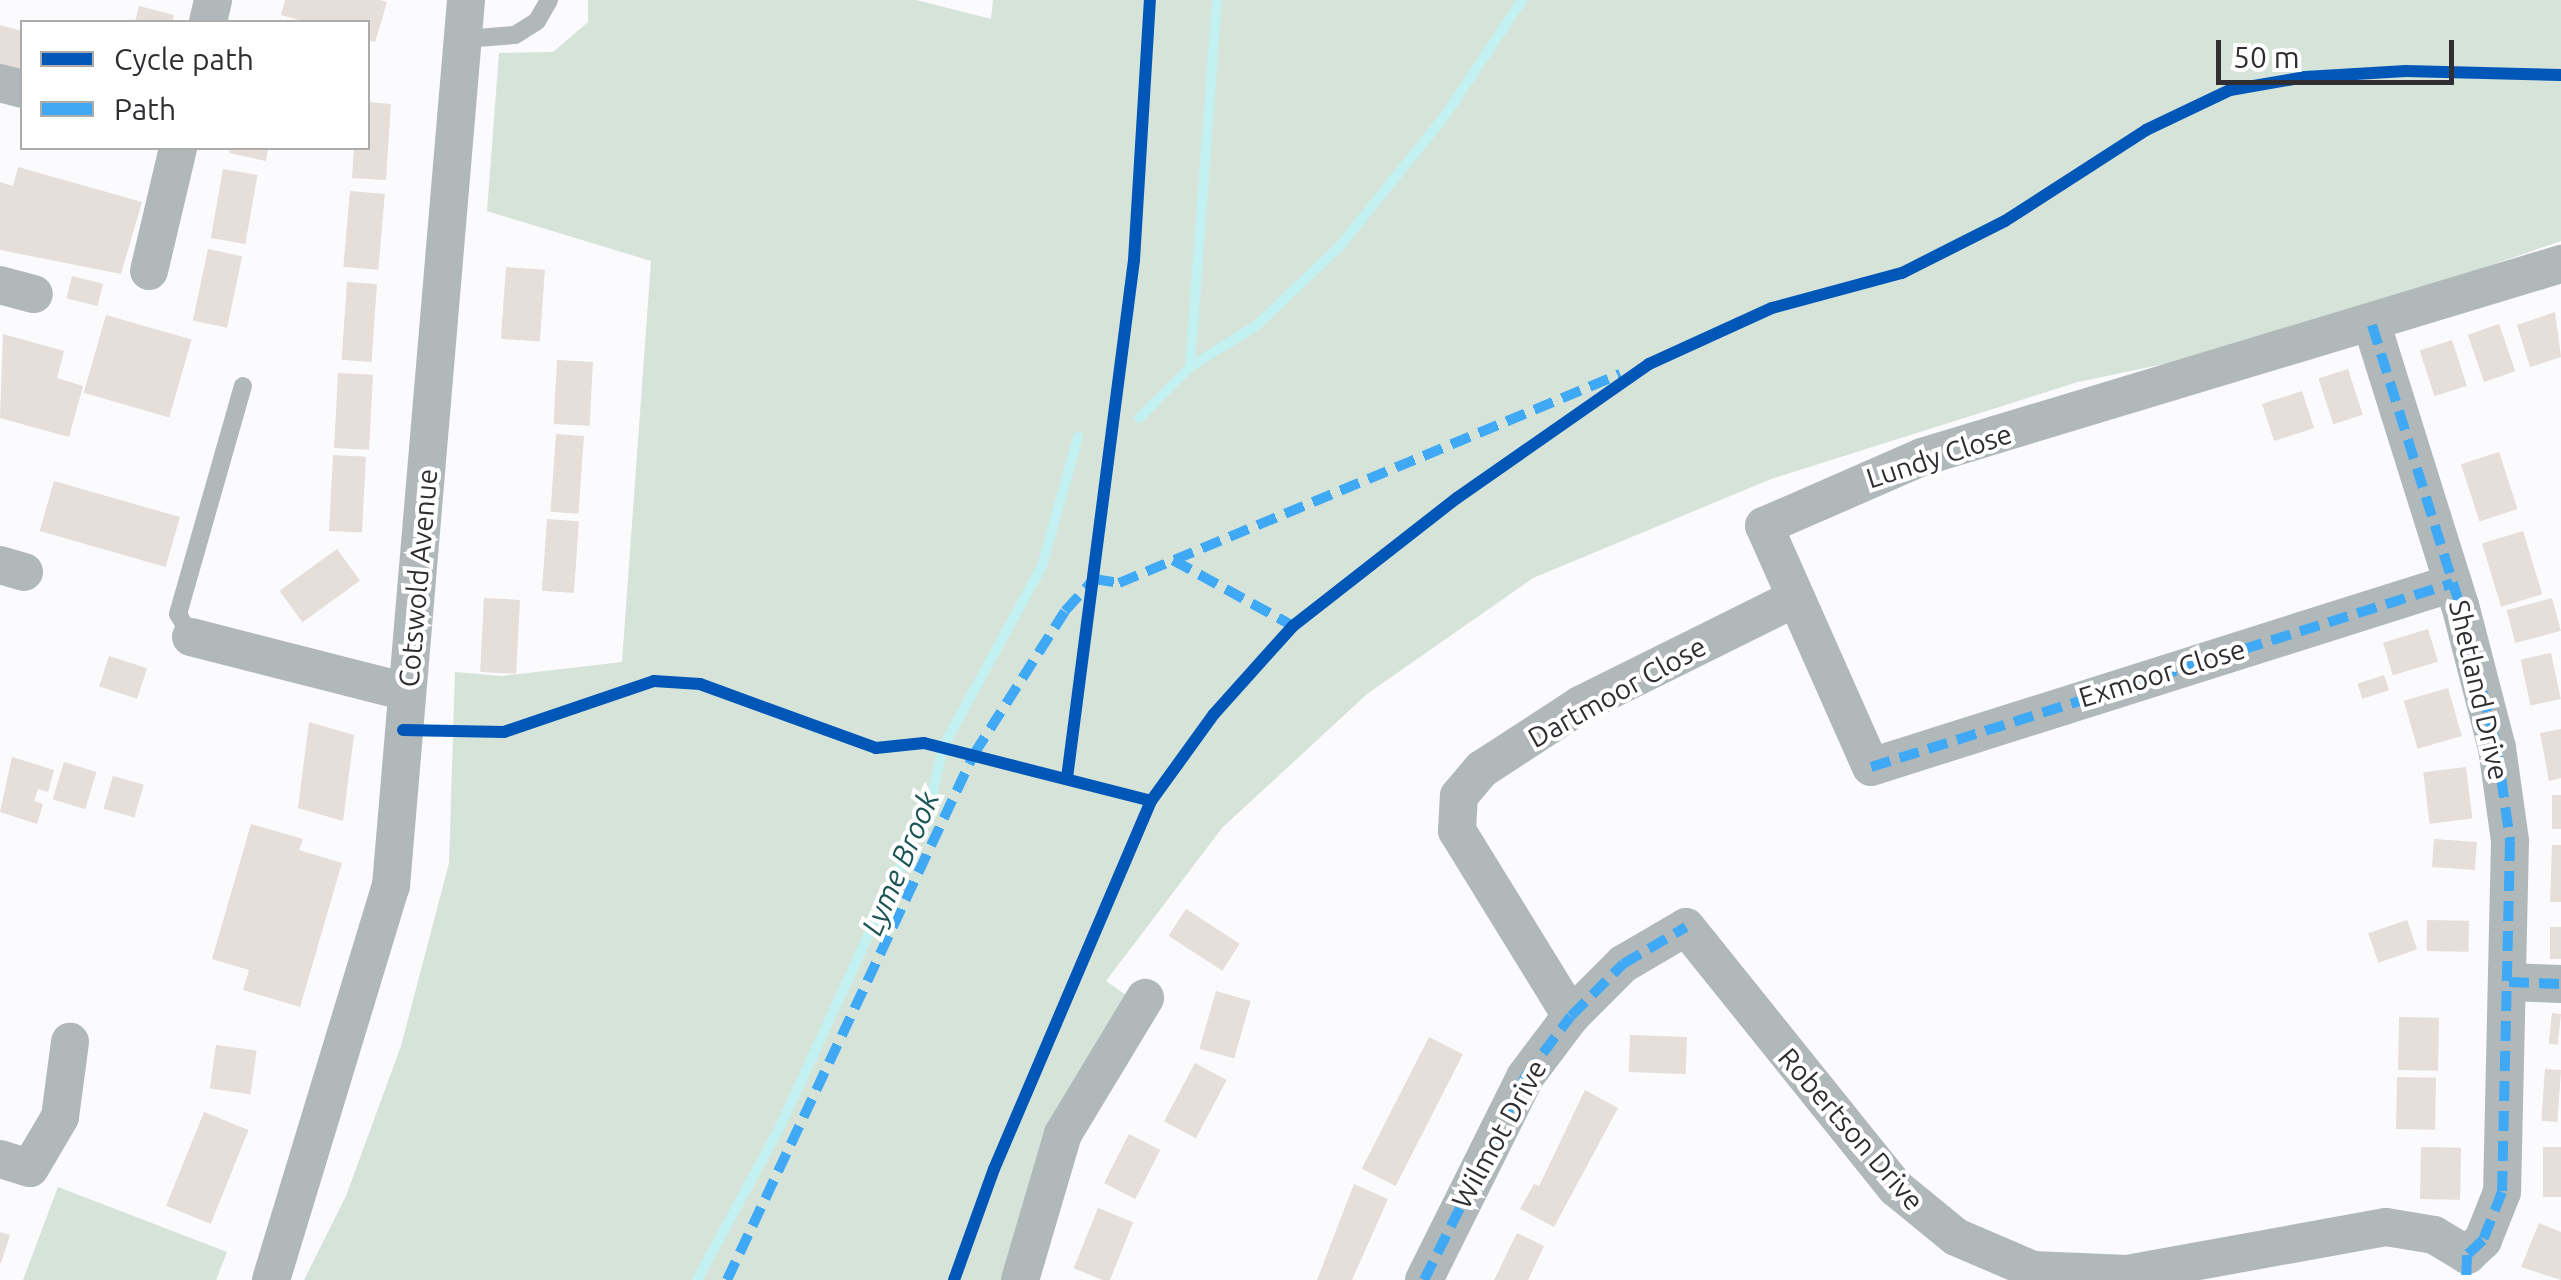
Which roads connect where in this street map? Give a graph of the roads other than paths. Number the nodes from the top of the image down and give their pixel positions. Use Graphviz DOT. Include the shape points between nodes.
graph roads {
  1 [pos="466,0"];
  2 [pos="550,0"];
  3 [pos="464,39"];
  4 [pos="178,150"];
  5 [pos="2561,264"];
  6 [pos="150,271"];
  7 [pos="2372,324"];
  8 [pos="243,386"];
  9 [pos="2453,583"];
  10 [pos="1796,598"];
  11 [pos="191,636"];
  12 [pos="407,692"];
  13 [pos="1871,767"];
  14 [pos="1686,927"];
  15 [pos="2509,982"];
  16 [pos="2561,984"];
  17 [pos="1145,998"];
  18 [pos="1571,1016"];
  19 [pos="70,1042"];
  20 [pos="0,1159"];
  21 [pos="2467,1268"];
  22 [pos="271,1280"];
  23 [pos="1020,1280"];
  24 [pos="1424,1280"];
  1 -- 3 [label="street, Cotswold Avenue"];
  2 -- 3 [label="lane" via="515,35"];
  3 -- 12 [label="street, Cotswold Avenue"];
  4 -- 6 [label="street"];
  5 -- 7 [label="street"];
  7 -- 9 [label="street, Shetland Drive"];
  7 -- 10 [label="street, Lundy Close" via="1922,457 1834,492 1764,526"];
  8 -- 11 [label="lane" via="178,614"];
  9 -- 13 [label="street, Exmoor Close"];
  9 -- 15 [label="street, Shetland Drive" via="2500,767 2510,841"];
  10 -- 13 [label="street, Lundy Close"];
  10 -- 18 [label="street, Dartmoor Close" via="1580,705 1482,769 1459,796 1458,831"];
  11 -- 12 [label="street"];
  12 -- 22 [label="street, Cotswold Avenue" via="391,886"];
  14 -- 18 [label="street, Wilmot Drive" via="1623,964"];
  14 -- 21 [label="street, Robertson Drive" via="1896,1188 1956,1237 2033,1270 2127,1274 2386,1227 2434,1234"];
  15 -- 16 [label="street"];
  15 -- 21 [label="street, Shetland Drive" via="2502,1192"];
  17 -- 23 [label="street" via="1063,1134"];
  18 -- 24 [label="street, Wilmot Drive" via="1525,1078"];
  19 -- 20 [label="street" via="60,1116 30,1168"];
}
